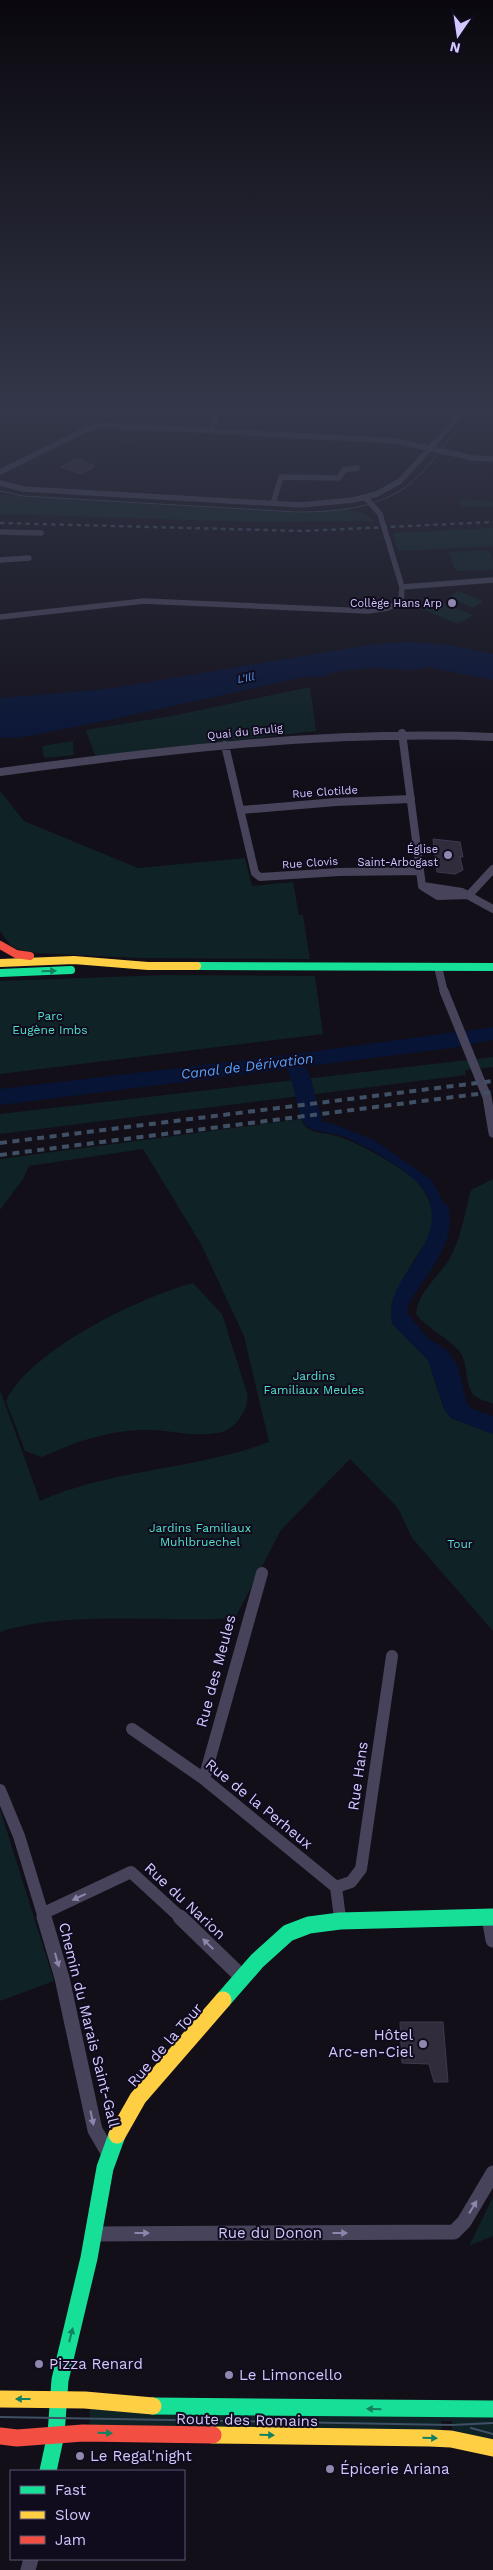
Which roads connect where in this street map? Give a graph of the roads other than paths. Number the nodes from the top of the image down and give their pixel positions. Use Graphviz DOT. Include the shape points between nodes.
graph roads {
  1 [pos="385,531"];
  2 [pos="0,532"];
  3 [pos="41,533"];
  4 [pos="30,558"];
  5 [pos="0,560"];
  6 [pos="493,580"];
  7 [pos="402,586"];
  8 [pos="0,617"];
  9 [pos="402,734"];
  10 [pos="493,737"];
  11 [pos="225,745"];
  12 [pos="0,772"];
  13 [pos="411,799"];
  14 [pos="240,810"];
  15 [pos="493,869"];
  16 [pos="420,872"];
  17 [pos="469,895"];
  18 [pos="493,910"];
  19 [pos="0,945"];
  20 [pos="66,960"];
  21 [pos="0,962"];
  22 [pos="148,966"];
  23 [pos="438,967"];
  24 [pos="493,968"];
  25 [pos="0,973"];
  26 [pos="493,1132"];
  27 [pos="262,1573"];
  28 [pos="392,1656"];
  29 [pos="132,1729"];
  30 [pos="204,1779"];
  31 [pos="0,1790"];
  32 [pos="336,1887"];
  33 [pos="44,1913"];
  34 [pos="491,1917"];
  35 [pos="340,1921"];
  36 [pos="493,1940"];
  37 [pos="243,1978"];
  38 [pos="109,2154"];
  39 [pos="493,2173"];
  40 [pos="93,2234"];
  41 [pos="0,2399"];
  42 [pos="59,2400"];
  43 [pos="493,2409"];
  44 [pos="56,2434"];
  45 [pos="0,2436"];
  46 [pos="493,2448"];
  47 [pos="48,2470"];
  1 -- 7 [label="street"];
  2 -- 3 [label="street"];
  4 -- 5 [label="street"];
  6 -- 7 [label="street"];
  7 -- 8 [label="street" via="400,603 376,610 171,602"];
  9 -- 10 [label="street, Quai du Brulig"];
  9 -- 11 [label="street, Quai du Brulig" via="326,736"];
  9 -- 13 [label="street"];
  11 -- 12 [label="street, Quai du Brulig"];
  11 -- 14 [label="street"];
  13 -- 14 [label="street, Rue Clotilde"];
  13 -- 16 [label="street"];
  14 -- 16 [label="street, Rue Clovis" via="255,873 260,877 339,872"];
  15 -- 17 [label="street"];
  16 -- 17 [label="street" via="422,886 435,896 456,898"];
  17 -- 18 [label="street"];
  19 -- 20 [label="main road" via="16,954"];
  20 -- 21 [label="main road"];
  20 -- 22 [label="main road"];
  22 -- 23 [label="main road"];
  25 -- 22 [label="main road, one-way"];
  23 -- 24 [label="main road"];
  23 -- 26 [label="street" via="445,998 487,1097"];
  27 -- 30 [label="street, Rue des Meules"];
  28 -- 32 [label="street, Rue Hans" via="361,1869 350,1882"];
  29 -- 30 [label="street, Rue de la Perheux"];
  30 -- 32 [label="street, Rue de la Perheux"];
  31 -- 33 [label="street, Chemin du Marais Saint-Gall"];
  32 -- 35 [label="street"];
  37 -- 33 [label="street, Rue du Narion, one-way" via="131,1872"];
  33 -- 38 [label="street, Chemin du Marais Saint-Gall, one-way" via="62,1978 95,2130"];
  34 -- 35 [label="main road, Rue de la Tour"];
  34 -- 36 [label="street"];
  35 -- 37 [label="main road, Rue de la Tour" via="314,1924 288,1933 257,1960"];
  37 -- 38 [label="main road, Rue de la Tour" via="138,2098 119,2128"];
  38 -- 40 [label="main road, Rue de la Tour"];
  40 -- 39 [label="street, Rue du Donon, one-way" via="454,2232 460,2228"];
  42 -- 40 [label="main road, Rue de la Tour, one-way" via="60,2380"];
  42 -- 41 [label="main road, Route des Romains, one-way"];
  43 -- 42 [label="main road, Route des Romains, one-way" via="135,2406"];
  42 -- 44 [label="main road, Rue de la Tour"];
  44 -- 45 [label="main road, Route des Romains" via="17,2438"];
  44 -- 46 [label="main road, Route des Romains, one-way" via="430,2438"];
  44 -- 47 [label="main road, Rue de la Tour"];
}
